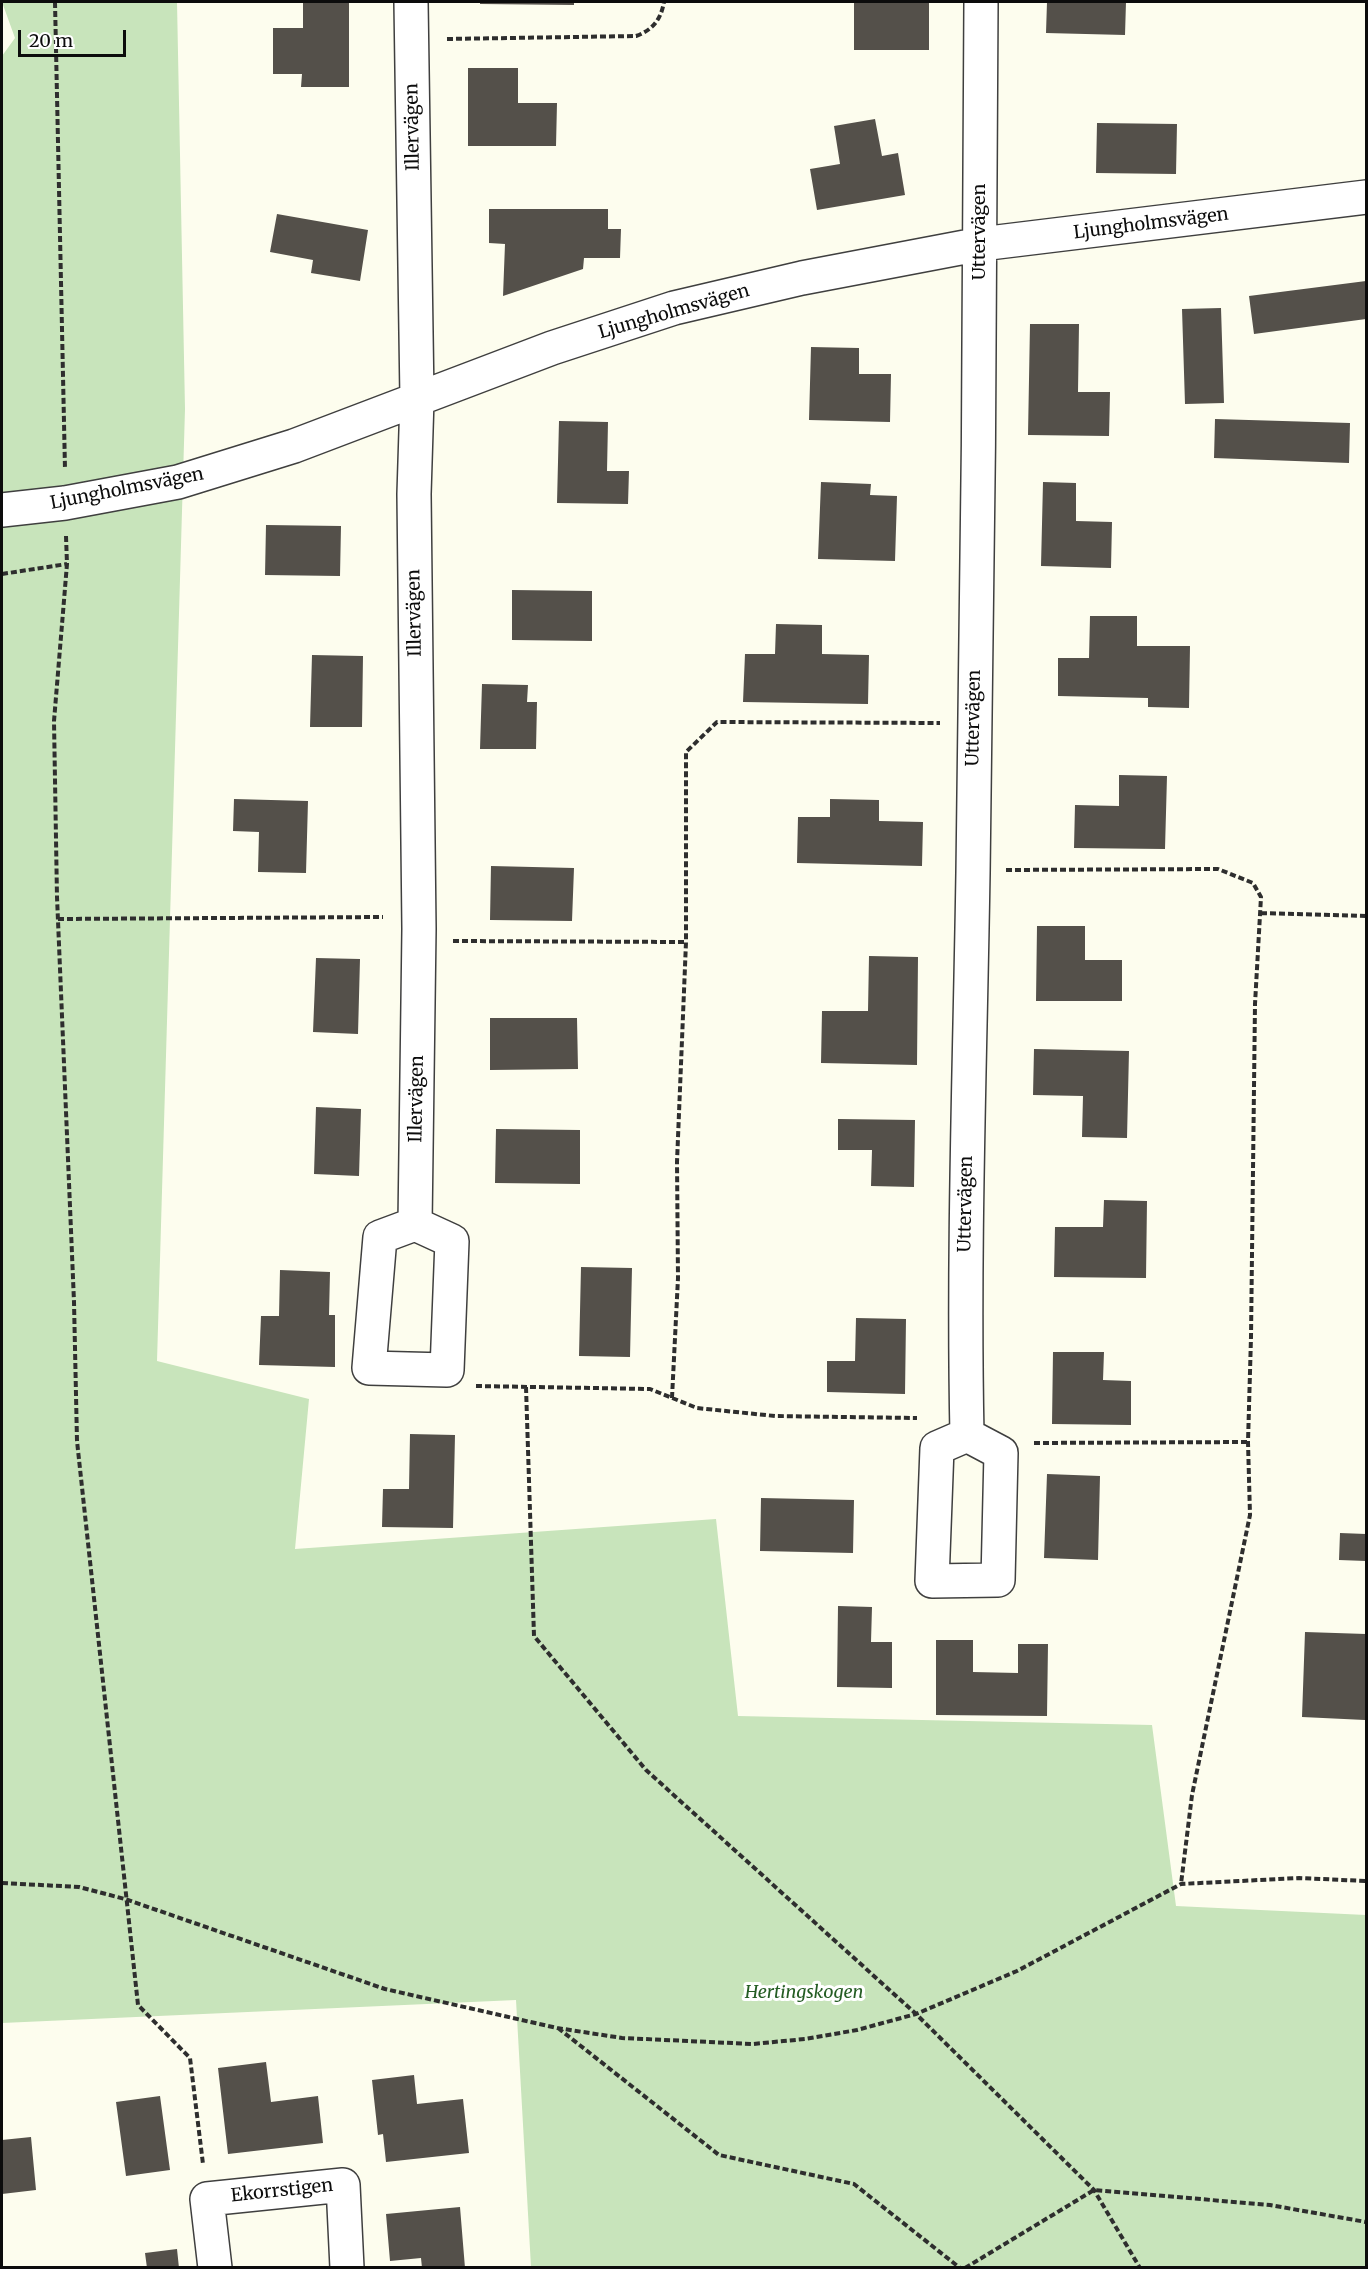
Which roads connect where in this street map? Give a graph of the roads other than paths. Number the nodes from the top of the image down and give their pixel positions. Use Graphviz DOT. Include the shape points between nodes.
graph roads {
  1 [pos="411,2"];
  2 [pos="981,2"];
  3 [pos="1366,197"];
  4 [pos="981,244"];
  5 [pos="417,399"];
  6 [pos="2,510"];
  7 [pos="415,1224"];
  8 [pos="967,1435"];
  9 [pos="215,2268"];
  10 [pos="348,2268"];
  1 -- 5 [label="street, Illervägen"];
  2 -- 4 [label="street, Uttervägen"];
  3 -- 4 [label="street, Ljungholmsvägen"];
  4 -- 5 [label="street, Ljungholmsvägen" via="802,278 674,308 552,348"];
  4 -- 8 [label="street, Uttervägen" via="964,1311"];
  5 -- 6 [label="street, Ljungholmsvägen" via="294,446 178,482"];
  5 -- 7 [label="street, Illervägen" via="414,494 419,929"];
  7 -- 7 [label="street" via="452,1241 447,1370 369,1368 380,1237"];
  9 -- 10 [label="street, Ekorrstigen" via="207,2199 343,2185"];
}
